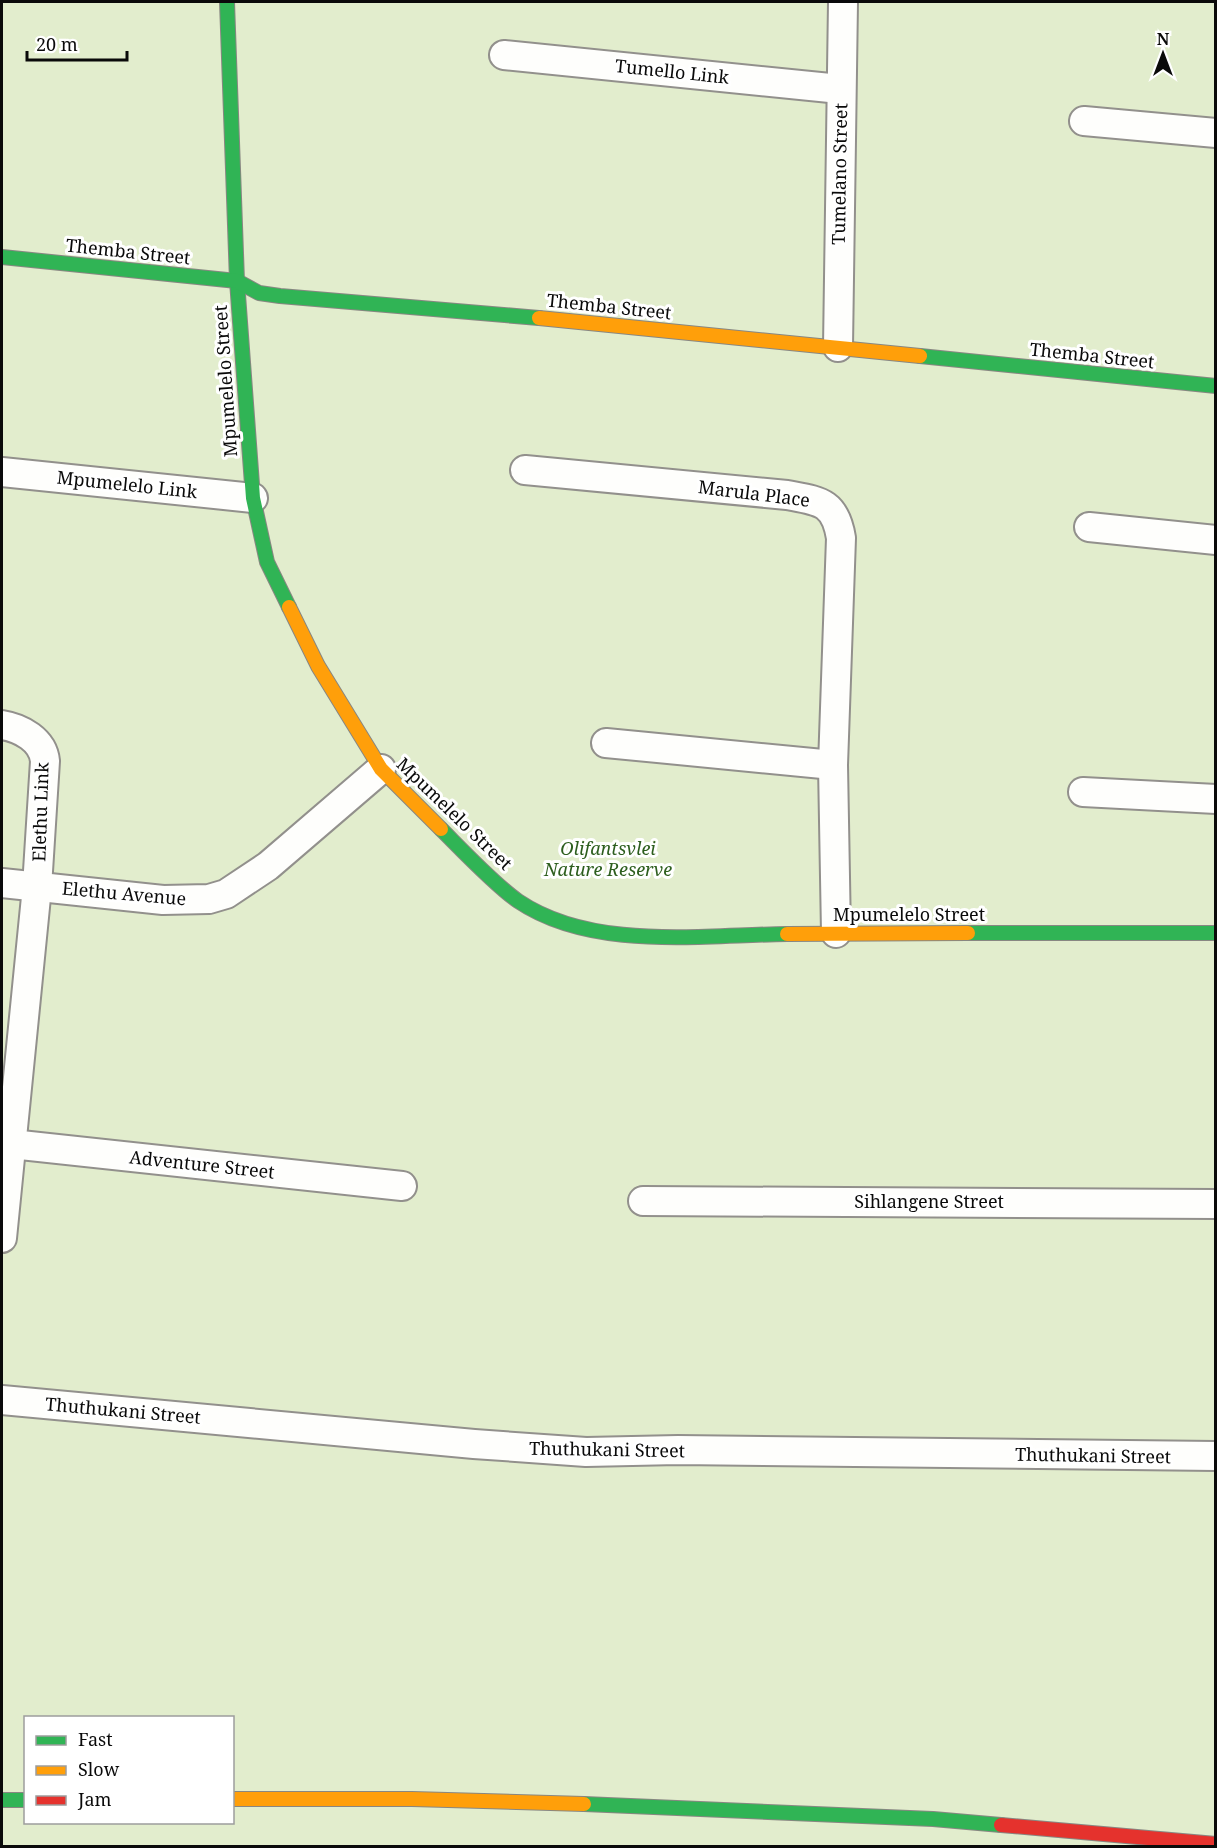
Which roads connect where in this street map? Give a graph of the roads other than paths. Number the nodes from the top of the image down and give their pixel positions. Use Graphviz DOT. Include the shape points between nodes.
graph roads {
  1 [pos="227,2"];
  2 [pos="843,2"];
  3 [pos="504,55"];
  4 [pos="840,89"];
  5 [pos="1084,121"];
  6 [pos="1215,134"];
  7 [pos="2,257"];
  8 [pos="237,281"];
  9 [pos="838,347"];
  10 [pos="1215,386"];
  11 [pos="525,470"];
  12 [pos="2,472"];
  13 [pos="253,498"];
  14 [pos="1089,527"];
  15 [pos="1215,540"];
  16 [pos="2,725"];
  17 [pos="606,743"];
  18 [pos="833,765"];
  19 [pos="381,769"];
  20 [pos="1083,792"];
  21 [pos="1215,799"];
  22 [pos="2,884"];
  23 [pos="38,887"];
  24 [pos="836,933"];
  25 [pos="1215,933"];
  26 [pos="6,1144"];
  27 [pos="402,1186"];
  28 [pos="643,1201"];
  29 [pos="1215,1204"];
  30 [pos="2,1239"];
  31 [pos="2,1400"];
  32 [pos="1215,1456"];
  33 [pos="234,1799"];
  34 [pos="2,1800"];
  35 [pos="24,1800"];
  36 [pos="1215,1844"];
  1 -- 8 [label="main road, Mpumelelo Street"];
  2 -- 4 [label="street, Tumelano Street"];
  3 -- 4 [label="street, Tumello Link"];
  4 -- 9 [label="street, Tumelano Street"];
  5 -- 6 [label="street"];
  7 -- 8 [label="main road, Themba Street"];
  8 -- 9 [label="main road, Themba Street" via="259,293 280,296 369,301"];
  8 -- 13 [label="main road, Mpumelelo Street"];
  9 -- 10 [label="main road, Themba Street"];
  11 -- 18 [label="street, Marula Place" via="787,495 828,506 841,538"];
  12 -- 13 [label="street, Mpumelelo Link"];
  13 -- 19 [label="main road, Mpumelelo Street" via="267,562 318,666"];
  14 -- 15 [label="street"];
  16 -- 23 [label="street, Elethu Link" via="24,732 44,756"];
  17 -- 18 [label="street"];
  18 -- 24 [label="street, Marula Place"];
  19 -- 23 [label="street, Elethu Avenue" via="268,866 226,894 199,900 163,900"];
  19 -- 24 [label="main road, Mpumelelo Street" via="518,900 561,922 590,932 625,936"];
  20 -- 21 [label="street"];
  22 -- 23 [label="street, Elethu Avenue"];
  23 -- 26 [label="street"];
  24 -- 25 [label="main road, Mpumelelo Street"];
  26 -- 27 [label="street, Adventure Street"];
  26 -- 30 [label="street"];
  28 -- 29 [label="street, Sihlangene Street"];
  31 -- 32 [label="street, Thuthukani Street" via="586,1452"];
  33 -- 36 [label="main road" via="412,1799 933,1819"];
  34 -- 35 [label="main road"];
}
